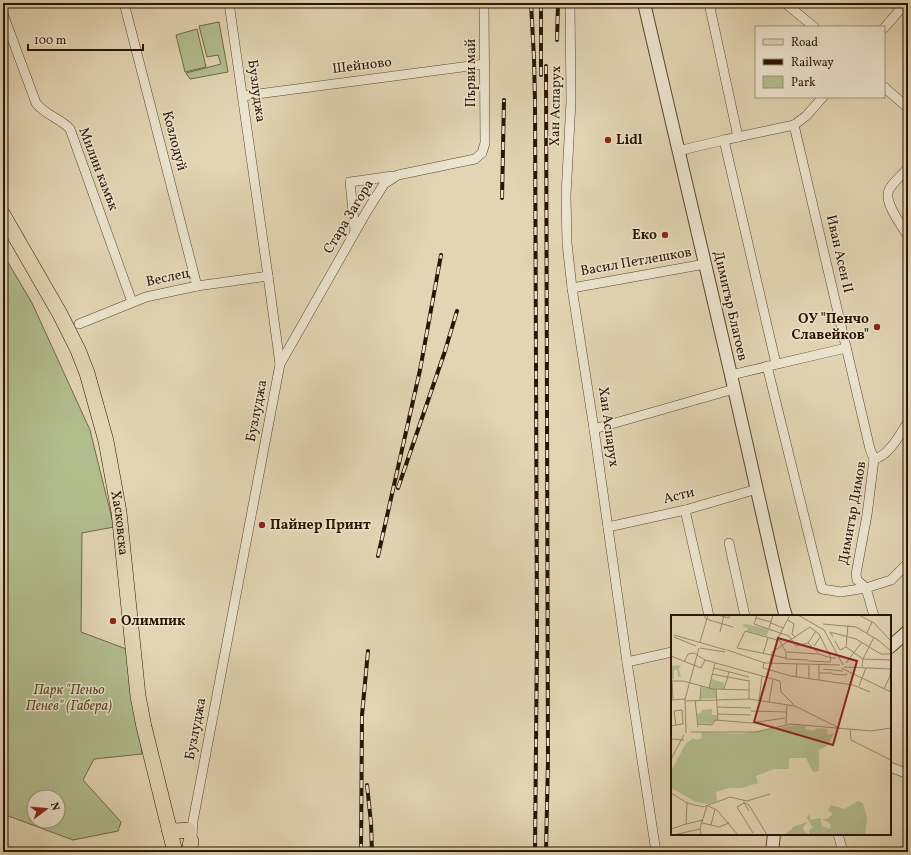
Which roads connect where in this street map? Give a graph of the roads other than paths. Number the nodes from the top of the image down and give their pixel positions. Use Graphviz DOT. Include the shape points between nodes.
graph roads {
  1 [pos="124,3"];
  2 [pos="229,3"];
  3 [pos="484,3"];
  4 [pos="570,3"];
  5 [pos="644,3"];
  6 [pos="709,3"];
  7 [pos="785,3"];
  8 [pos="906,3"];
  9 [pos="3,14"];
  10 [pos="813,26"];
  11 [pos="885,27"];
  12 [pos="485,64"];
  13 [pos="885,88"];
  14 [pos="243,96"];
  15 [pos="822,98"];
  16 [pos="908,108"];
  17 [pos="794,125"];
  18 [pos="738,137"];
  19 [pos="724,140"];
  20 [pos="485,143"];
  21 [pos="678,151"];
  22 [pos="908,168"];
  23 [pos="398,175"];
  24 [pos="3,215"];
  25 [pos="356,231"];
  26 [pos="908,236"];
  27 [pos="705,264"];
  28 [pos="268,276"];
  29 [pos="197,286"];
  30 [pos="572,288"];
  31 [pos="132,302"];
  32 [pos="79,324"];
  33 [pos="846,348"];
  34 [pos="280,364"];
  35 [pos="771,365"];
  36 [pos="731,375"];
  37 [pos="734,389"];
  38 [pos="908,422"];
  39 [pos="594,429"];
  40 [pos="874,458"];
  41 [pos="757,489"];
  42 [pos="685,510"];
  43 [pos="608,527"];
  44 [pos="729,543"];
  45 [pos="908,563"];
  46 [pos="866,588"];
  47 [pos="785,614"];
  48 [pos="709,615"];
  49 [pos="744,615"];
  50 [pos="874,615"];
  51 [pos="908,631"];
  52 [pos="891,646"];
  53 [pos="671,652"];
  54 [pos="627,662"];
  55 [pos="891,767"];
  56 [pos="908,774"];
  57 [pos="774,835"];
  58 [pos="838,835"];
  59 [pos="190,836"];
  60 [pos="172,844"];
  61 [pos="656,852"];
  62 [pos="772,852"];
  63 [pos="843,852"];
  1 -- 29 [label="street, Козлодуй"];
  2 -- 14 [label="street, Бузлуджа"];
  3 -- 12 [label="street, Първи май"];
  4 -- 30 [label="street, Хан Аспарух" via="571,101 566,196 567,243"];
  5 -- 21 [label="street, Димитър Благоев"];
  6 -- 18 [label="street"];
  7 -- 10 [label="street"];
  8 -- 11 [label="street"];
  9 -- 31 [label="street, Милин камък" via="36,103 42,111 60,120 70,129"];
  12 -- 14 [label="street, Шейново"];
  12 -- 20 [label="street, Първи май"];
  13 -- 16 [label="street"];
  14 -- 28 [label="street, Бузлуджа"];
  15 -- 17 [label="street"];
  17 -- 18 [label="street"];
  17 -- 33 [label="street, Иван Асен II"];
  18 -- 19 [label="street"];
  19 -- 21 [label="street"];
  19 -- 35 [label="street"];
  20 -- 23 [label="street, Стара Загора" via="482,153 475,159"];
  21 -- 27 [label="street, Димитър Благоев"];
  22 -- 26 [label="street" via="889,190 888,196 889,203"];
  23 -- 25 [label="street, Стара Загора" via="384,184"];
  23 -- 25 [label="street" via="350,182"];
  24 -- 60 [label="main road, Хасковска" via="78,350 106,441 119,512 138,696"];
  25 -- 34 [label="street, Стара Загора"];
  27 -- 30 [label="street, Васил Петлешков"];
  27 -- 36 [label="street, Димитър Благоев"];
  28 -- 29 [label="street, Веслец"];
  28 -- 34 [label="street, Бузлуджа"];
  29 -- 31 [label="street, Веслец"];
  30 -- 39 [label="street, Хан Аспарух"];
  31 -- 32 [label="street, Веслец"];
  33 -- 35 [label="street"];
  33 -- 40 [label="street, Иван Асен II"];
  34 -- 59 [label="street, Бузлуджа"];
  35 -- 36 [label="street"];
  35 -- 46 [label="street" via="822,588 841,592"];
  36 -- 37 [label="street, Димитър Благоев"];
  37 -- 39 [label="street"];
  37 -- 41 [label="street, Димитър Благоев"];
  38 -- 40 [label="street, Димитър Димов" via="886,454"];
  39 -- 43 [label="street, Хан Аспарух"];
  40 -- 46 [label="street, Димитър Димов" via="856,574 857,580"];
  41 -- 42 [label="street, Асти"];
  41 -- 47 [label="street, Димитър Благоев"];
  42 -- 43 [label="street, Асти"];
  42 -- 48 [label="street"];
  43 -- 54 [label="street, Хан Аспарух"];
  44 -- 49 [label="street"];
  45 -- 46 [label="street" via="891,580"];
  46 -- 50 [label="street"];
  51 -- 52 [label="street"];
  53 -- 54 [label="street"];
  54 -- 61 [label="street, Хан Аспарух"];
  55 -- 56 [label="street"];
  57 -- 62 [label="street"];
  58 -- 63 [label="street"];
  59 -- 60 [label="street" via="187,847"];
  59 -- 60 [label="main road" via="177,831"];
}
